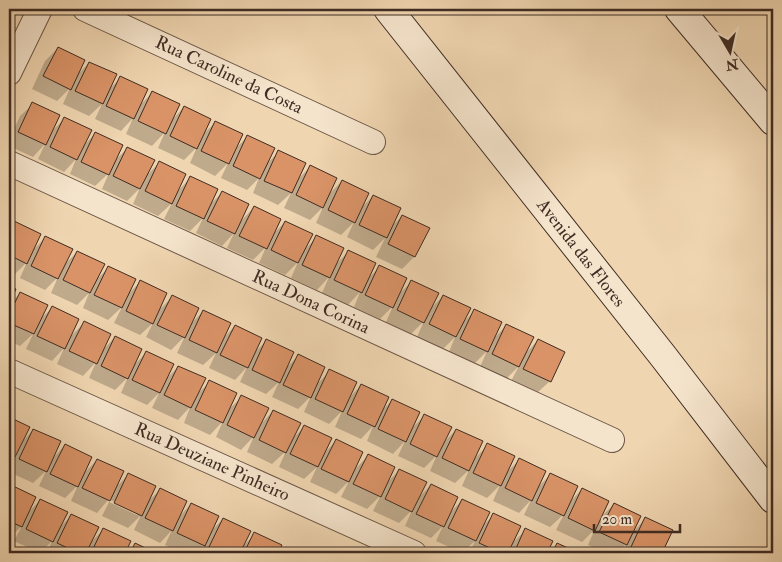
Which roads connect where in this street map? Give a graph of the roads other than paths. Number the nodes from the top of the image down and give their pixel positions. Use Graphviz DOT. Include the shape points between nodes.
graph roads {
  1 [pos="40,9"];
  2 [pos="85,9"];
  3 [pos="388,9"];
  4 [pos="679,9"];
  5 [pos="9,73"];
  6 [pos="773,122"];
  7 [pos="372,142"];
  8 [pos="9,163"];
  9 [pos="9,371"];
  10 [pos="612,440"];
  11 [pos="773,499"];
  12 [pos="414,553"];
  1 -- 5 [label="street"];
  2 -- 7 [label="street, Rua Caroline da Costa"];
  3 -- 11 [label="main road, Avenida das Flores"];
  4 -- 6 [label="main road"];
  8 -- 10 [label="street, Rua Dona Corina"];
  9 -- 12 [label="street, Rua Deuziane Pinheiro"];
}
